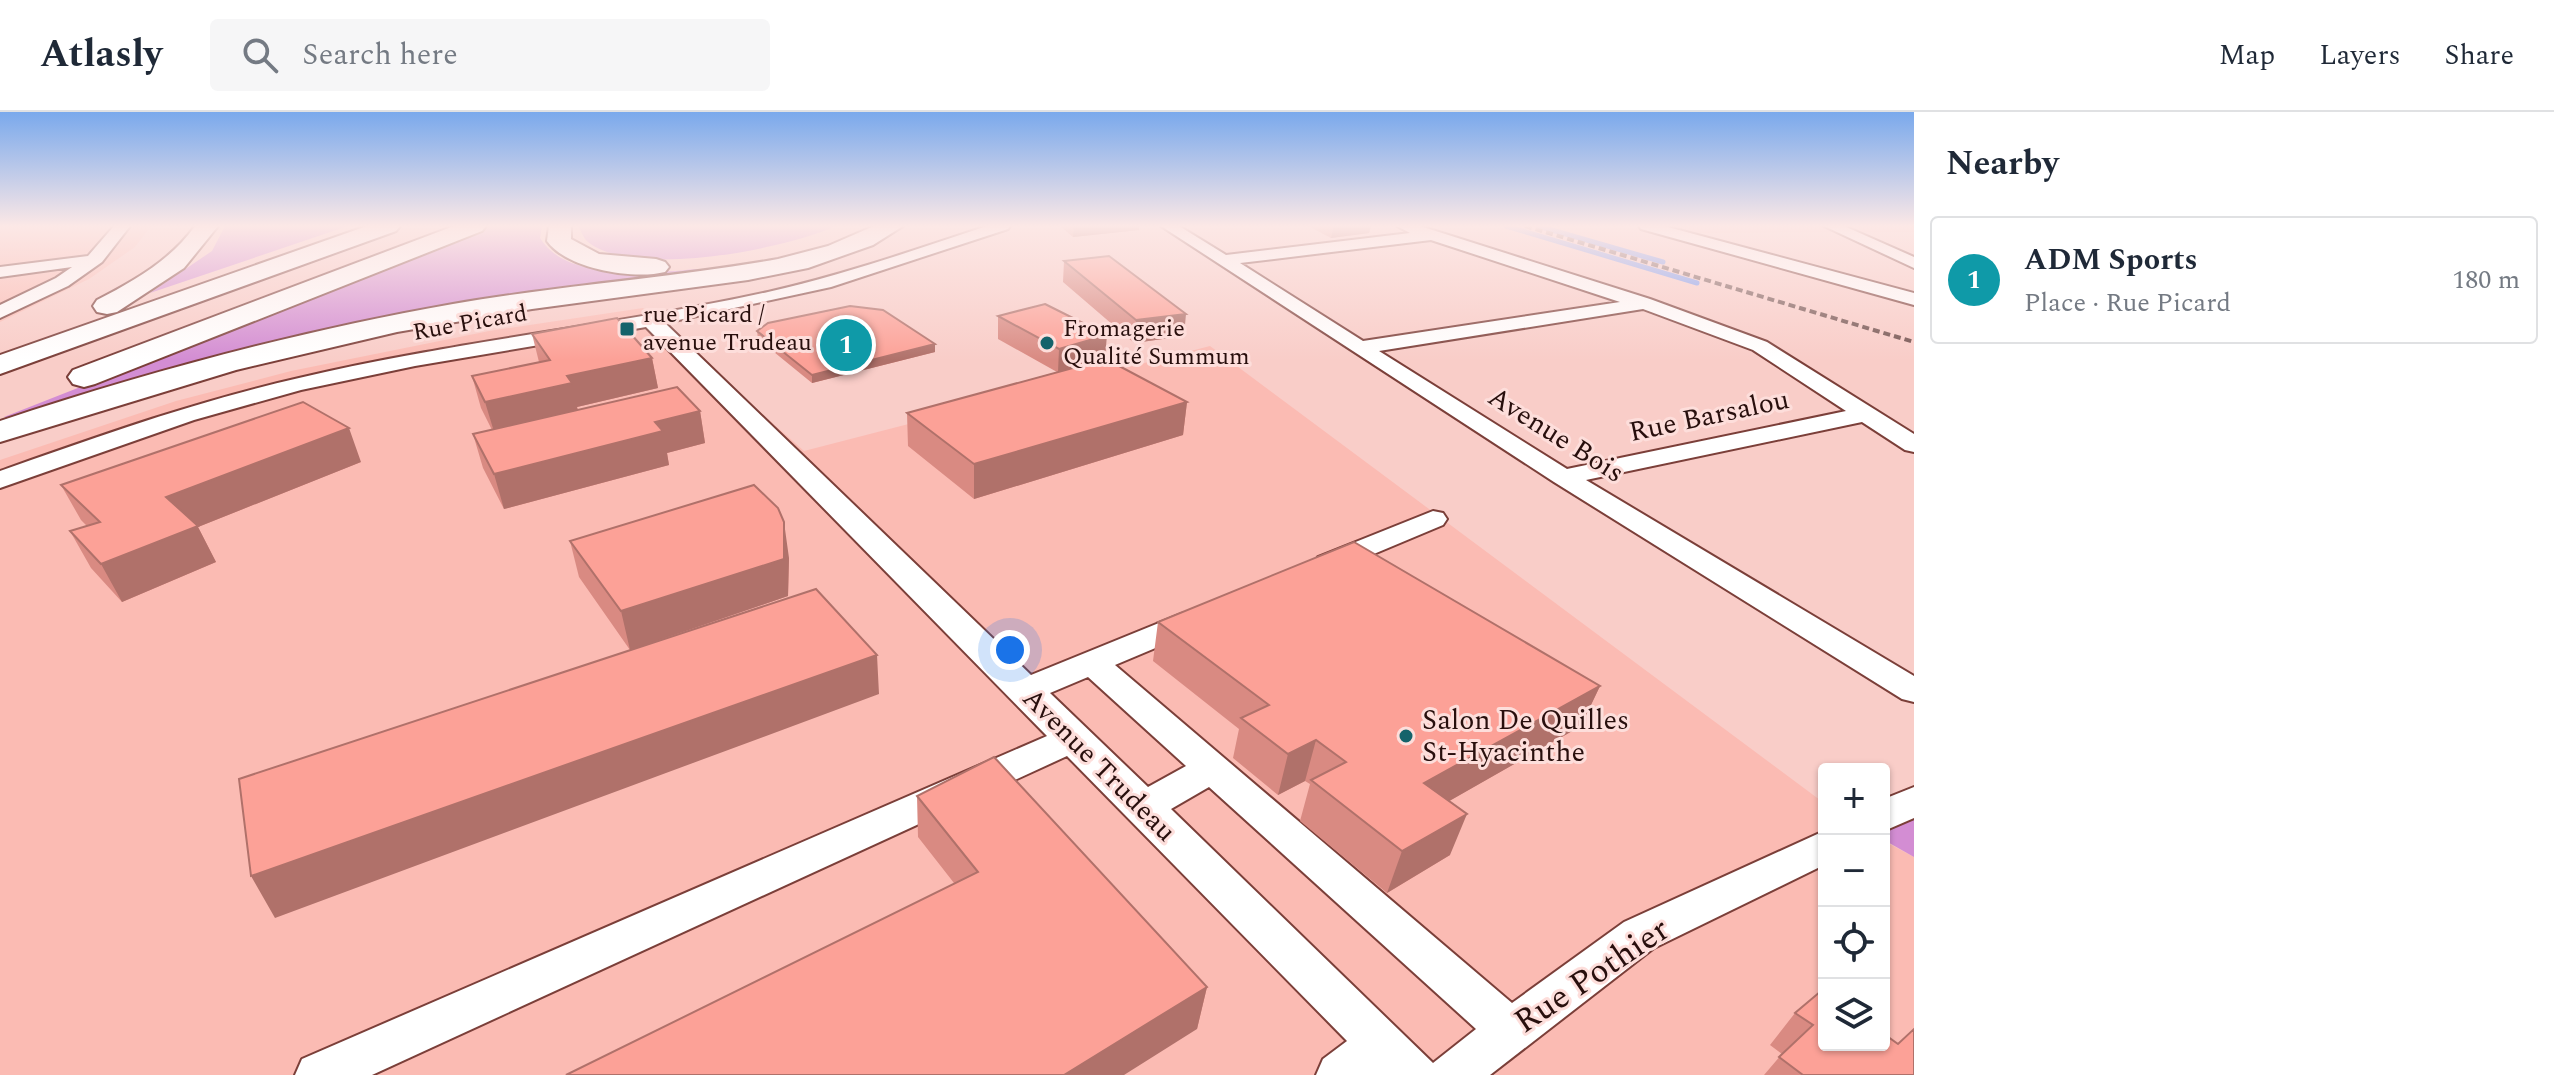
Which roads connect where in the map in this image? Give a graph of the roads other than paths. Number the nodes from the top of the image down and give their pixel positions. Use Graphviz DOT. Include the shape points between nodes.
graph roads {
  1 [pos="78,271"];
  2 [pos="162,271"];
  3 [pos="263,271"];
  4 [pos="358,271"];
  5 [pos="742,271"];
  6 [pos="860,271"];
  7 [pos="1242,271"];
  8 [pos="1544,271"];
  9 [pos="1811,271"];
  10 [pos="1914,299"];
  11 [pos="1643,303"];
  12 [pos="0,312"];
  13 [pos="649,319"];
  14 [pos="1362,347"];
  15 [pos="0,356"];
  16 [pos="0,365"];
  17 [pos="0,410"];
  18 [pos="1867,414"];
  19 [pos="0,432"];
  20 [pos="1914,445"];
  21 [pos="1563,477"];
  22 [pos="0,480"];
  23 [pos="1433,519"];
  24 [pos="1305,573"];
  25 [pos="1220,609"];
  26 [pos="1092,663"];
  27 [pos="1024,691"];
  28 [pos="1914,691"];
  29 [pos="1073,739"];
  30 [pos="1212,768"];
  31 [pos="1914,801"];
  32 [pos="1142,807"];
  33 [pos="1890,813"];
  34 [pos="1818,850"];
  35 [pos="1511,1031"];
  36 [pos="1398,1060"];
  37 [pos="319,1075"];
  38 [pos="1340,1075"];
  39 [pos="1452,1075"];
  1 -- 12 [label="street"];
  2 -- 15 [label="highway" via="94,313"];
  3 -- 16 [label="highway"];
  4 -- 17 [label="highway"];
  5 -- 19 [label="highway" via="483,308 303,344"];
  6 -- 13 [label="street, Rue Picard" via="803,289"];
  7 -- 14 [label="street, Avenue Bois"];
  8 -- 11 [label="street"];
  9 -- 10 [label="street"];
  11 -- 14 [label="street"];
  11 -- 18 [label="street" via="1760,346"];
  13 -- 22 [label="street, Rue Picard" via="296,385 156,425"];
  13 -- 27 [label="street, Avenue Trudeau"];
  14 -- 21 [label="street, Avenue Bois"];
  18 -- 20 [label="street"];
  18 -- 21 [label="street, Rue Barsalou"];
  21 -- 28 [label="street, Avenue Bois"];
  23 -- 24 [label="street"];
  25 -- 26 [label="street"];
  26 -- 27 [label="street"];
  26 -- 30 [label="street"];
  27 -- 29 [label="street, Avenue Trudeau"];
  29 -- 32 [label="street, Avenue Trudeau"];
  29 -- 37 [label="street"];
  30 -- 32 [label="street"];
  30 -- 35 [label="street"];
  31 -- 33 [label="street"];
  32 -- 36 [label="street, Avenue Trudeau"];
  34 -- 35 [label="street, Rue Pothier" via="1639,935"];
  35 -- 39 [label="street, Rue Pothier"];
  36 -- 38 [label="street"];
}
